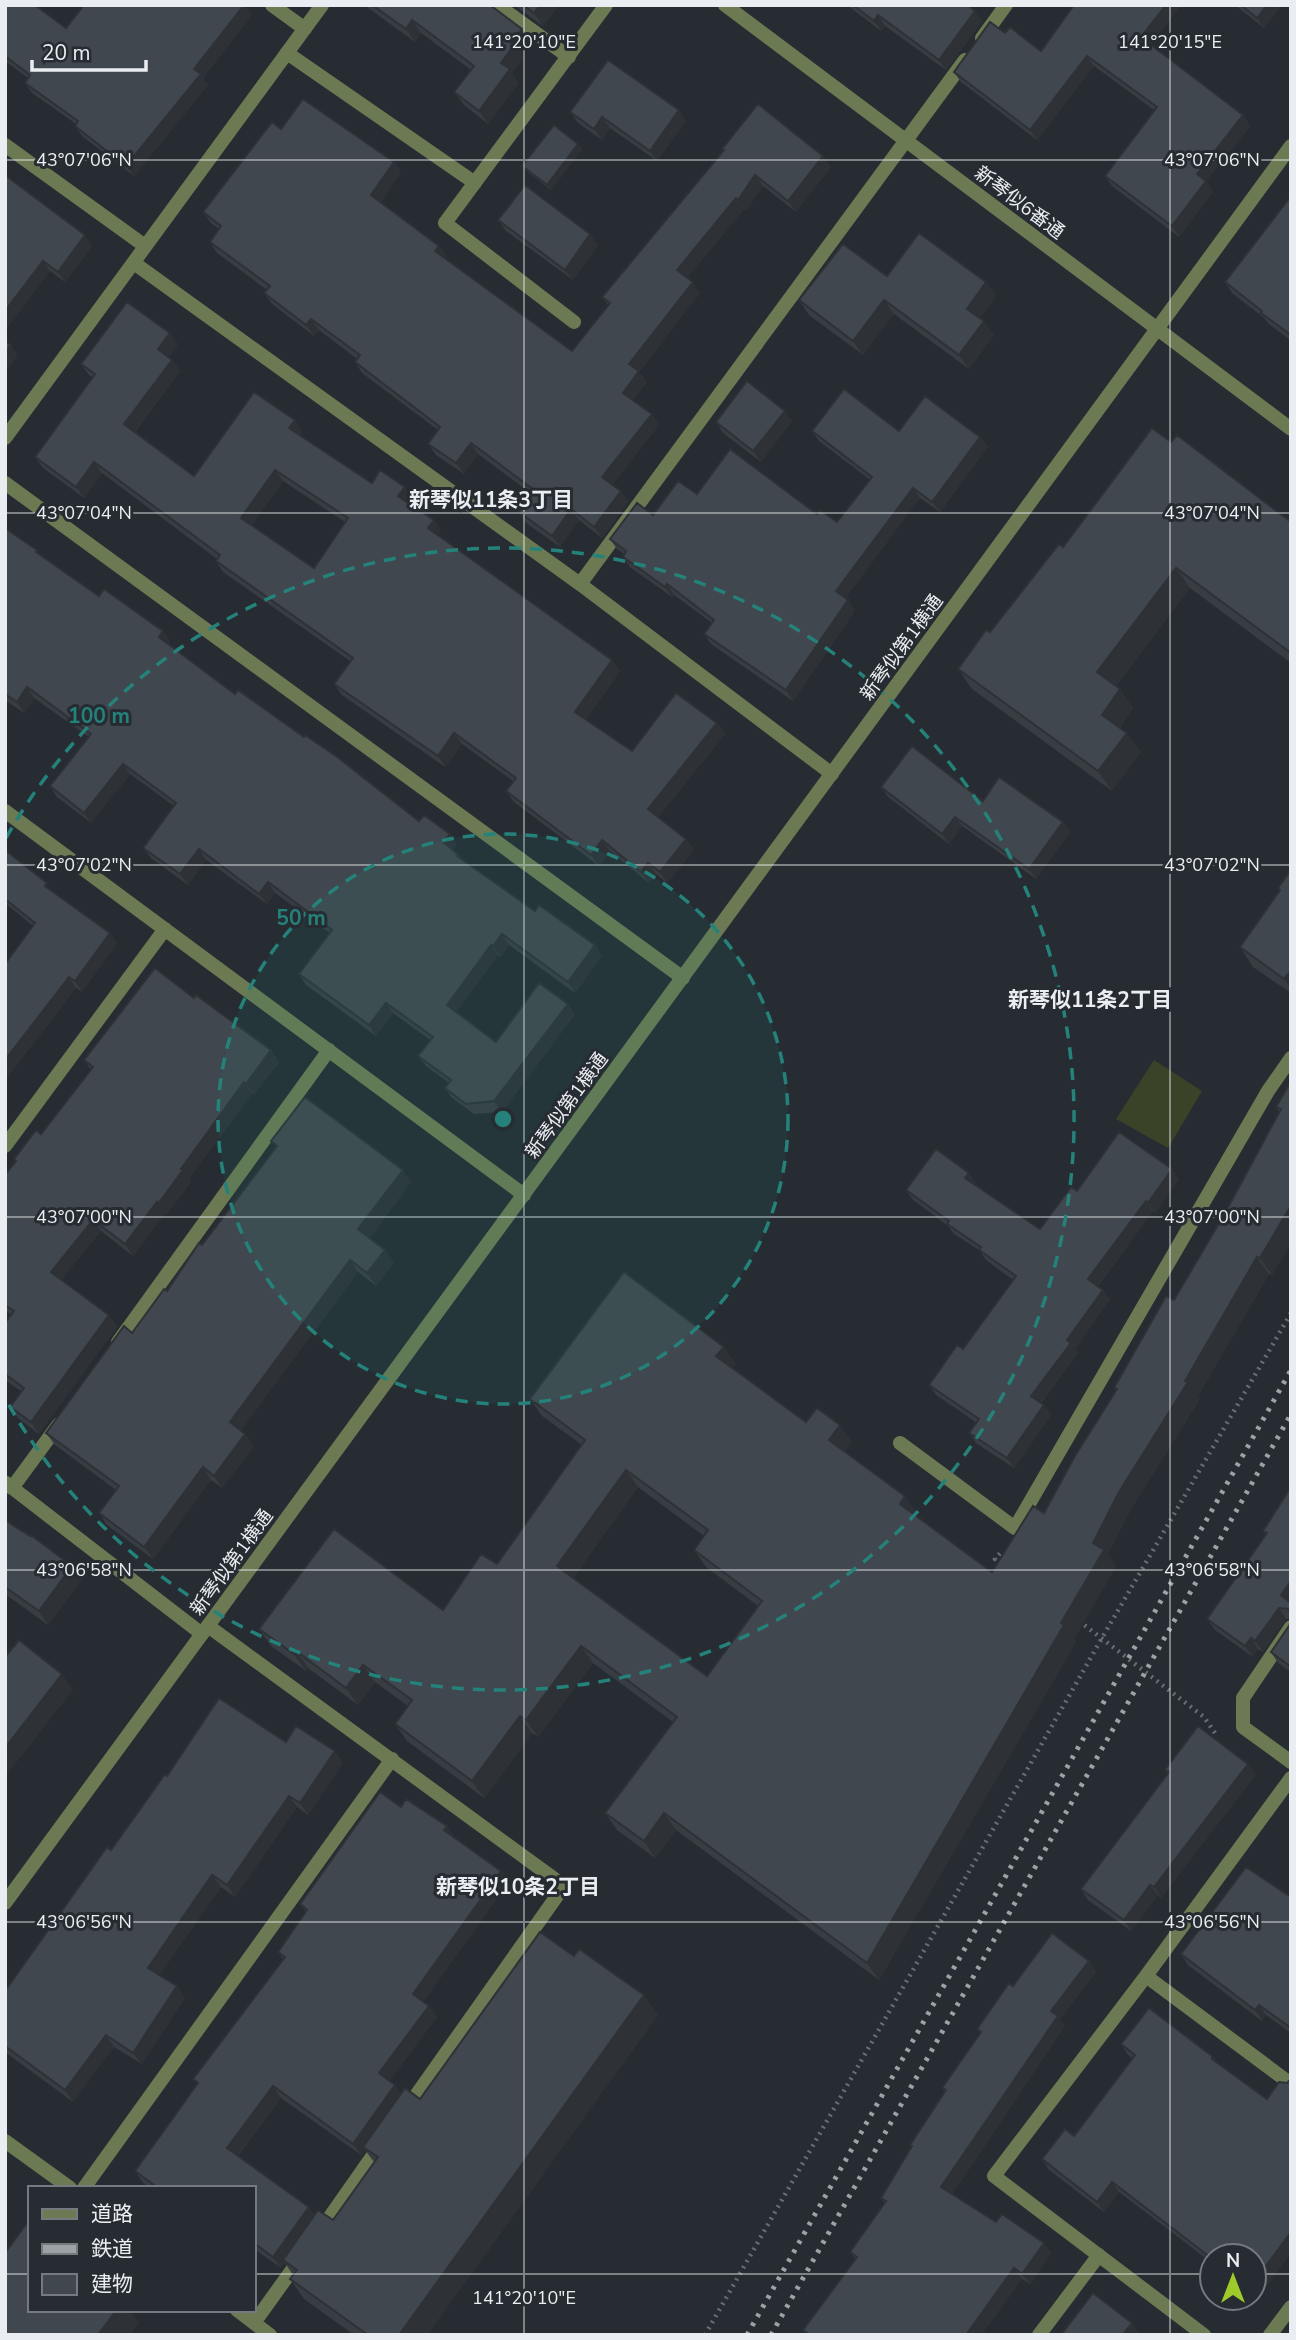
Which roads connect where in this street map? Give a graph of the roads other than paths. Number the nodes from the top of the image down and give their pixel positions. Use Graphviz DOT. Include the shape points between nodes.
graph roads {
  1 [pos="272,5"];
  2 [pos="322,5"];
  3 [pos="497,5"];
  4 [pos="606,5"];
  5 [pos="725,5"];
  6 [pos="1006,5"];
  7 [pos="305,29"];
  8 [pos="287,53"];
  9 [pos="569,57"];
  10 [pos="906,141"];
  11 [pos="5,145"];
  12 [pos="1291,146"];
  13 [pos="475,183"];
  14 [pos="145,246"];
  15 [pos="134,263"];
  16 [pos="574,322"];
  17 [pos="1157,329"];
  18 [pos="1291,429"];
  19 [pos="5,439"];
  20 [pos="5,483"];
  21 [pos="580,583"];
  22 [pos="832,774"];
  23 [pos="5,811"];
  24 [pos="165,929"];
  25 [pos="683,978"];
  26 [pos="329,1050"];
  27 [pos="1291,1058"];
  28 [pos="5,1146"];
  29 [pos="524,1195"];
  30 [pos="110,1352"];
  31 [pos="70,1408"];
  32 [pos="900,1443"];
  33 [pos="9,1485"];
  34 [pos="1291,1627"];
  35 [pos="205,1630"];
  36 [pos="392,1759"];
  37 [pos="1291,1762"];
  38 [pos="1291,1778"];
  39 [pos="5,1903"];
  40 [pos="1146,1976"];
  41 [pos="1291,2084"];
  42 [pos="5,2141"];
  43 [pos="66,2186"];
  44 [pos="86,2186"];
  45 [pos="1099,2255"];
  46 [pos="1291,2307"];
  47 [pos="240,2312"];
  48 [pos="254,2323"];
  49 [pos="270,2335"];
  50 [pos="1039,2335"];
  51 [pos="1204,2335"];
  52 [pos="1270,2335"];
  1 -- 7 [label="street"];
  2 -- 7 [label="street"];
  3 -- 9 [label="street"];
  4 -- 9 [label="street"];
  5 -- 10 [label="street, 新琴似6番通"];
  6 -- 10 [label="street"];
  7 -- 8 [label="street"];
  8 -- 13 [label="street"];
  8 -- 14 [label="street"];
  9 -- 13 [label="street"];
  10 -- 17 [label="street, 新琴似6番通"];
  10 -- 21 [label="street"];
  11 -- 14 [label="street"];
  12 -- 17 [label="street, 新琴似第1横通"];
  13 -- 16 [label="street" via="445,223"];
  14 -- 15 [label="street"];
  15 -- 19 [label="street"];
  15 -- 21 [label="street"];
  17 -- 18 [label="street, 新琴似6番通"];
  17 -- 22 [label="street, 新琴似第1横通"];
  20 -- 25 [label="street"];
  21 -- 22 [label="street"];
  22 -- 25 [label="street, 新琴似第1横通"];
  23 -- 24 [label="street"];
  24 -- 26 [label="street"];
  24 -- 28 [label="street"];
  25 -- 29 [label="street, 新琴似第1横通"];
  26 -- 29 [label="street"];
  26 -- 30 [label="street"];
  27 -- 32 [label="street" via="1016,1528"];
  29 -- 35 [label="street, 新琴似第1横通"];
  31 -- 33 [label="street"];
  33 -- 35 [label="street"];
  34 -- 37 [label="street" via="1243,1698 1243,1727"];
  35 -- 36 [label="street"];
  35 -- 39 [label="street, 新琴似第1横通"];
  36 -- 44 [label="street"];
  36 -- 48 [label="street" via="564,1886"];
  38 -- 40 [label="street"];
  40 -- 41 [label="street"];
  40 -- 45 [label="street" via="994,2176"];
  42 -- 43 [label="street"];
  45 -- 50 [label="street"];
  45 -- 51 [label="street"];
  46 -- 52 [label="street"];
  47 -- 48 [label="street"];
  48 -- 49 [label="street"];
}
